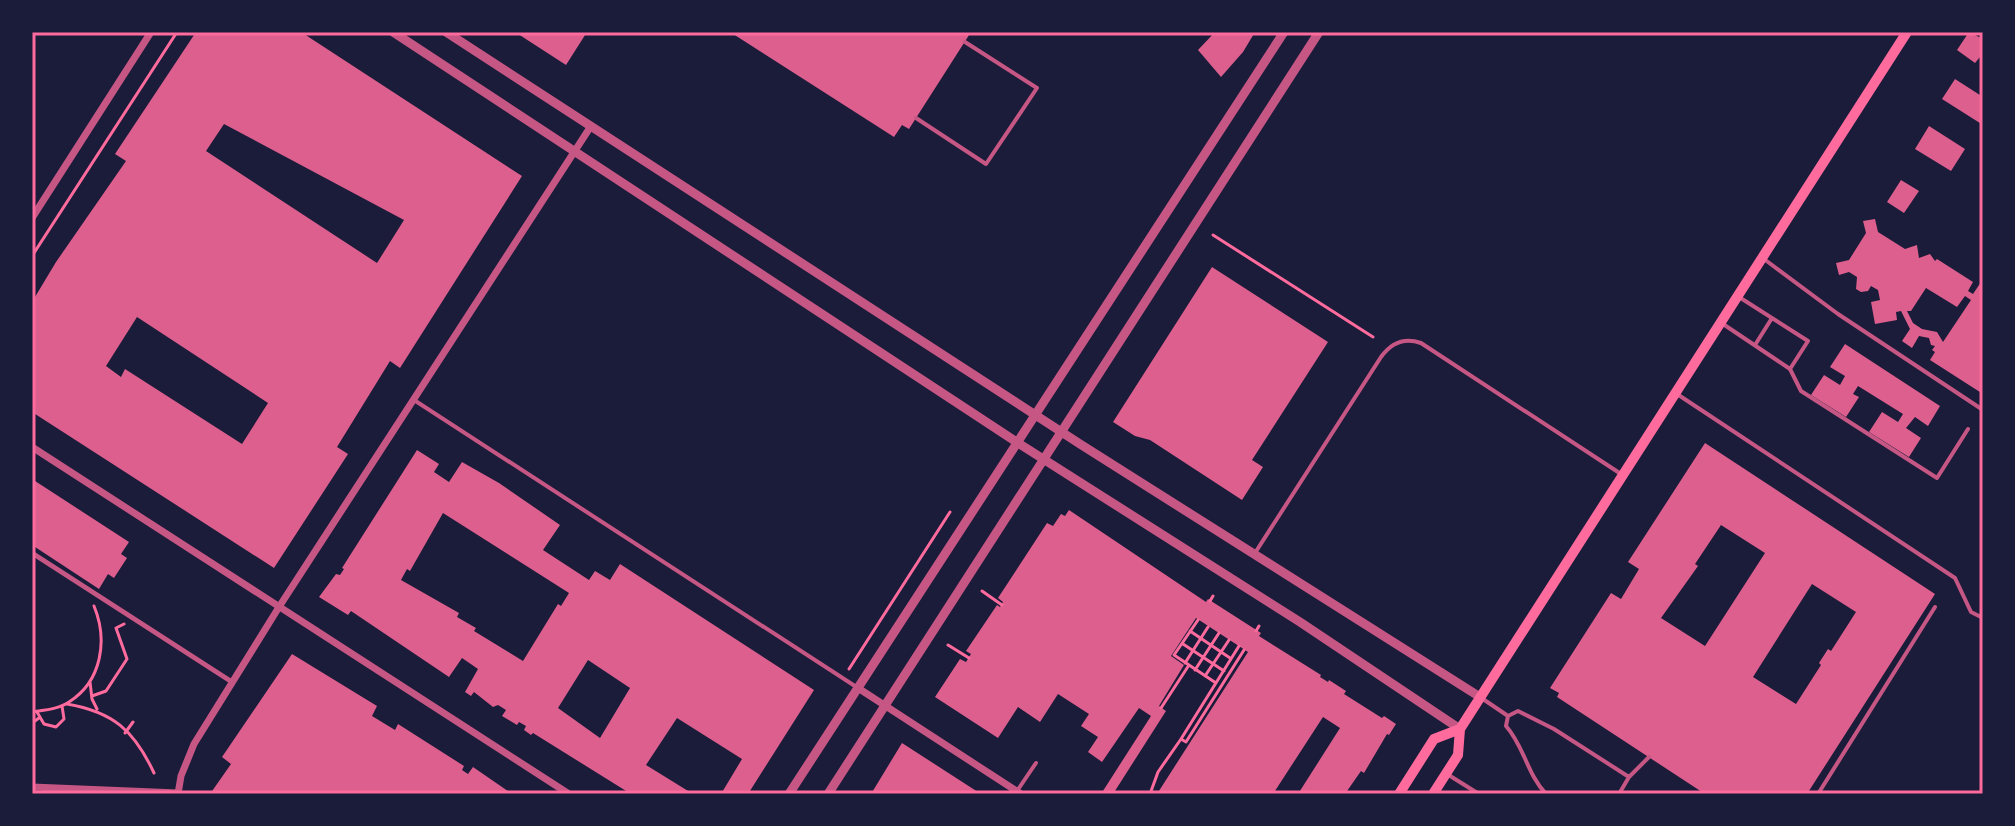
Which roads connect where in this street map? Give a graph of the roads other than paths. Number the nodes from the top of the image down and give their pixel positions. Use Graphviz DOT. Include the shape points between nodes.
graph roads {
  1 [pos="151,32"];
  2 [pos="393,32"];
  3 [pos="446,32"];
  4 [pos="1284,32"];
  5 [pos="1319,32"];
  6 [pos="1907,32"];
  7 [pos="965,42"];
  8 [pos="916,118"];
  9 [pos="591,126"];
  10 [pos="574,153"];
  11 [pos="32,218"];
  12 [pos="1762,257"];
  13 [pos="1737,296"];
  14 [pos="1772,318"];
  15 [pos="1721,322"];
  16 [pos="1755,345"];
  17 [pos="1790,369"];
  18 [pos="1675,392"];
  19 [pos="414,400"];
  20 [pos="1983,410"];
  21 [pos="1036,415"];
  22 [pos="1968,429"];
  23 [pos="1062,432"];
  24 [pos="1018,443"];
  25 [pos="32,447"];
  26 [pos="1044,460"];
  27 [pos="1623,475"];
  28 [pos="32,553"];
  29 [pos="1254,555"];
  30 [pos="279,607"];
  31 [pos="1935,607"];
  32 [pos="1983,618"];
  33 [pos="232,682"];
  34 [pos="858,688"];
  35 [pos="1480,697"];
  36 [pos="885,705"];
  37 [pos="1508,716"];
  38 [pos="1460,729"];
  39 [pos="1649,757"];
  40 [pos="1036,763"];
  41 [pos="1446,773"];
  42 [pos="1629,777"];
  43 [pos="32,787"];
  44 [pos="1019,793"];
  45 [pos="178,794"];
  46 [pos="569,794"];
  47 [pos="789,794"];
  48 [pos="828,794"];
  49 [pos="1399,794"];
  50 [pos="1434,794"];
  51 [pos="1479,794"];
  52 [pos="1546,794"];
  53 [pos="1619,794"];
  54 [pos="1818,794"];
  1 -- 11 [label="street"];
  2 -- 10 [label="street"];
  3 -- 9 [label="street"];
  4 -- 21 [label="street"];
  5 -- 23 [label="street"];
  6 -- 12 [label="main road"];
  7 -- 8 [label="lane" via="1037,88 986,164"];
  9 -- 10 [label="street"];
  9 -- 21 [label="street"];
  10 -- 19 [label="street"];
  10 -- 24 [label="street"];
  12 -- 13 [label="main road"];
  12 -- 20 [label="lane"];
  13 -- 14 [label="lane"];
  13 -- 15 [label="main road"];
  14 -- 16 [label="lane"];
  14 -- 17 [label="lane" via="1808,341"];
  15 -- 16 [label="lane"];
  15 -- 18 [label="main road"];
  16 -- 17 [label="lane"];
  17 -- 22 [label="lane" via="1801,391 1937,478"];
  18 -- 27 [label="main road"];
  18 -- 32 [label="lane" via="1955,578 1971,612"];
  19 -- 30 [label="street"];
  19 -- 34 [label="lane"];
  21 -- 23 [label="street"];
  21 -- 24 [label="street"];
  23 -- 26 [label="street"];
  23 -- 29 [label="street"];
  24 -- 26 [label="street"];
  24 -- 34 [label="street"];
  25 -- 30 [label="street"];
  26 -- 36 [label="street"];
  26 -- 38 [label="street"];
  27 -- 29 [label="lane" via="1421,343 1397,342 1386,349"];
  27 -- 35 [label="main road"];
  28 -- 33 [label="street"];
  29 -- 35 [label="street"];
  30 -- 33 [label="street"];
  30 -- 46 [label="street"];
  31 -- 54 [label="lane"];
  33 -- 45 [label="street" via="194,744"];
  34 -- 36 [label="street"];
  34 -- 47 [label="street"];
  35 -- 37 [label="lane"];
  35 -- 38 [label="main road"];
  36 -- 44 [label="street"];
  36 -- 48 [label="street"];
  37 -- 42 [label="lane" via="1518,711 1529,716"];
  37 -- 52 [label="lane" via="1506,726"];
  38 -- 41 [label="main road" via="1458,755"];
  38 -- 49 [label="main road" via="1434,739"];
  39 -- 42 [label="lane"];
  40 -- 44 [label="lane"];
  41 -- 50 [label="main road"];
  41 -- 51 [label="lane"];
  42 -- 53 [label="lane"];
  43 -- 45 [label="street"];
}
